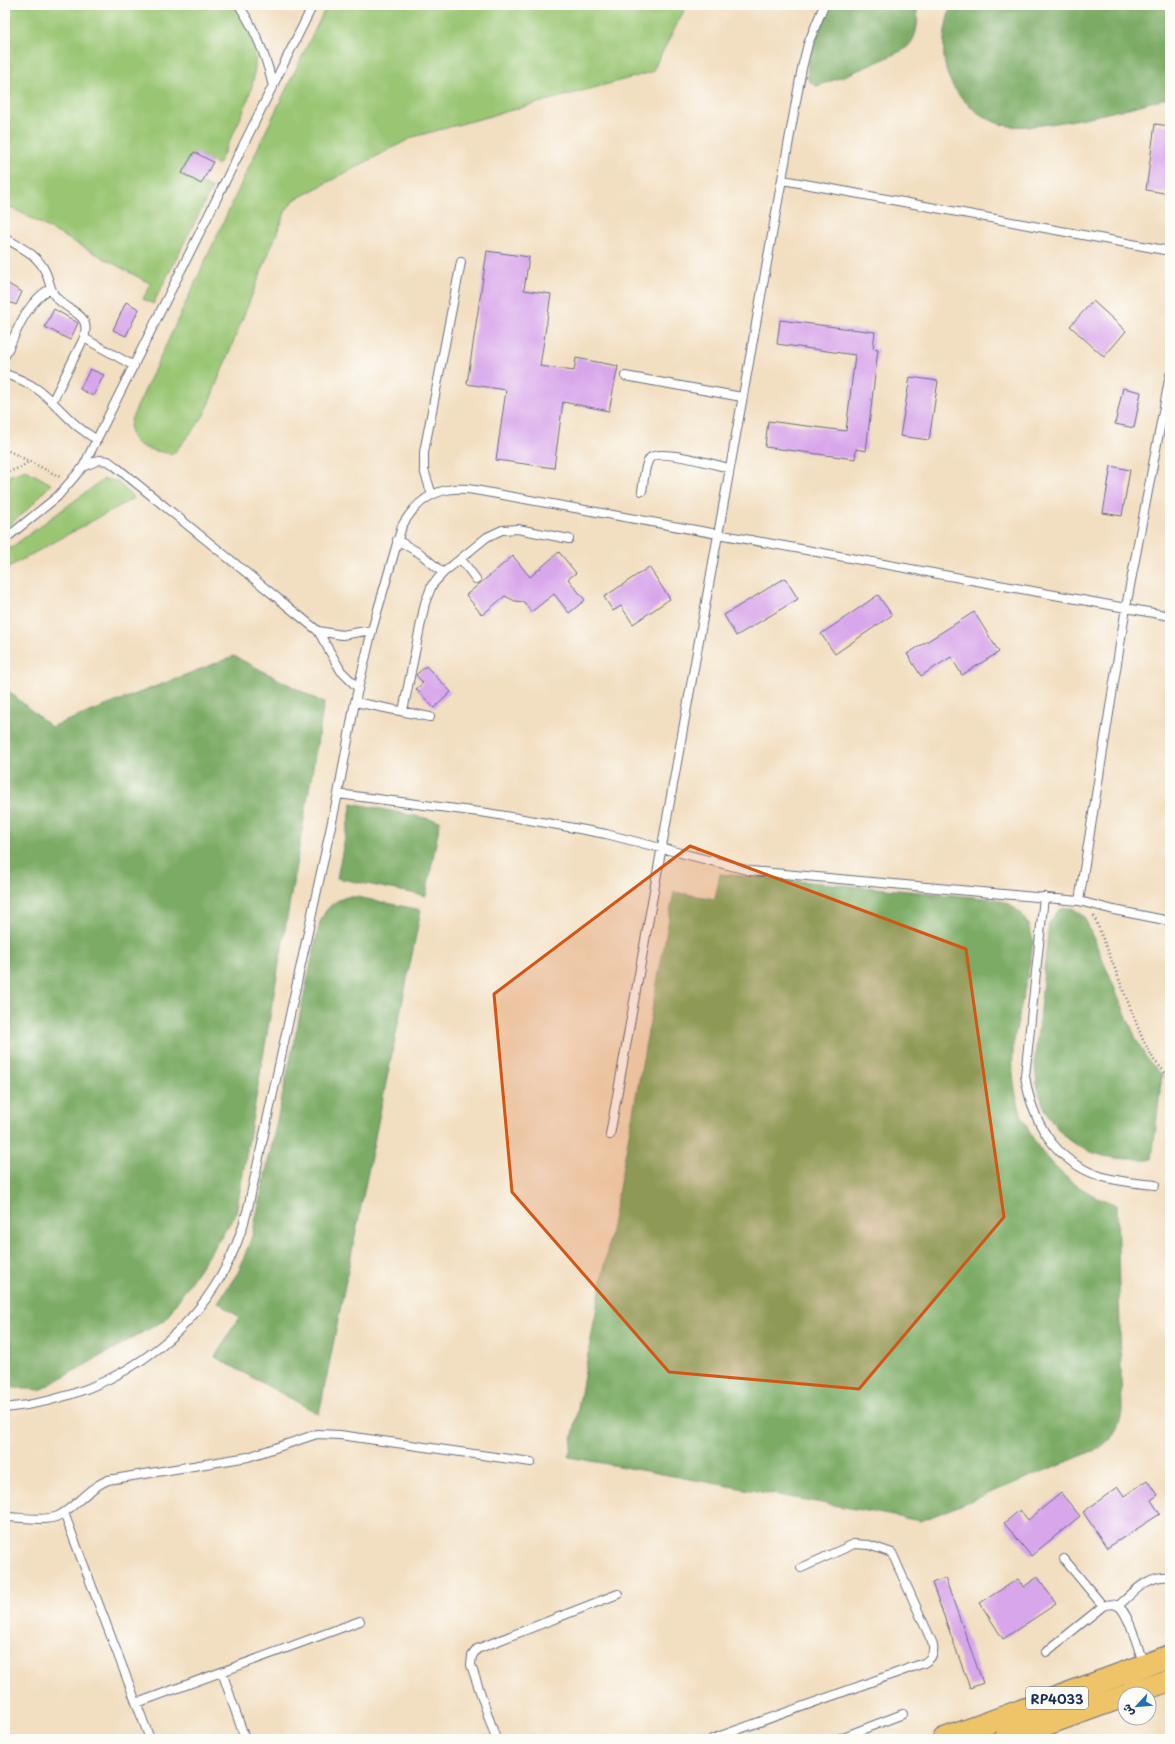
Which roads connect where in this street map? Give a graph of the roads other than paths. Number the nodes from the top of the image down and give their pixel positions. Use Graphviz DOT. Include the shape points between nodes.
graph roads {
  1 [pos="239,5"];
  2 [pos="313,5"];
  3 [pos="824,5"];
  4 [pos="273,87"];
  5 [pos="783,180"];
  6 [pos="5,238"];
  7 [pos="1170,251"];
  8 [pos="461,262"];
  9 [pos="51,288"];
  10 [pos="84,338"];
  11 [pos="5,356"];
  12 [pos="134,366"];
  13 [pos="5,374"];
  14 [pos="1170,375"];
  15 [pos="626,376"];
  16 [pos="742,397"];
  17 [pos="53,400"];
  18 [pos="97,440"];
  19 [pos="83,467"];
  20 [pos="729,468"];
  21 [pos="642,491"];
  22 [pos="432,494"];
  23 [pos="717,534"];
  24 [pos="5,539"];
  25 [pos="569,539"];
  26 [pos="397,540"];
  27 [pos="461,559"];
  28 [pos="443,573"];
  29 [pos="476,579"];
  30 [pos="1126,608"];
  31 [pos="1170,616"];
  32 [pos="372,630"];
  33 [pos="318,631"];
  34 [pos="358,688"];
  35 [pos="355,702"];
  36 [pos="403,711"];
  37 [pos="430,717"];
  38 [pos="338,794"];
  39 [pos="662,848"];
  40 [pos="1044,897"];
  41 [pos="1079,901"];
  42 [pos="1170,921"];
  43 [pos="610,1135"];
  44 [pos="1155,1185"];
  45 [pos="5,1408"];
  46 [pos="531,1462"];
  47 [pos="64,1513"];
  48 [pos="5,1517"];
  49 [pos="1064,1559"];
  50 [pos="801,1568"];
  51 [pos="1170,1577"];
  52 [pos="618,1594"];
  53 [pos="1103,1606"];
  54 [pos="1118,1606"];
  55 [pos="360,1621"];
  56 [pos="1046,1652"];
  57 [pos="1170,1656"];
  58 [pos="1145,1666"];
  59 [pos="222,1672"];
  60 [pos="1170,1680"];
  61 [pos="1153,1686"];
  62 [pos="1117,1699"];
  63 [pos="137,1703"];
  64 [pos="903,1714"];
  65 [pos="150,1739"];
  66 [pos="245,1739"];
  67 [pos="496,1739"];
  68 [pos="712,1739"];
  69 [pos="838,1739"];
  70 [pos="944,1739"];
  71 [pos="1005,1739"];
  1 -- 4 [label="lane" via="263,51"];
  2 -- 4 [label="lane"];
  3 -- 5 [label="lane" via="808,44 802,68"];
  4 -- 12 [label="lane"];
  5 -- 7 [label="lane"];
  5 -- 16 [label="lane"];
  6 -- 9 [label="lane" via="40,261"];
  8 -- 22 [label="lane" via="424,452 424,470"];
  9 -- 10 [label="lane" via="59,301 84,319"];
  9 -- 11 [label="lane" via="34,300 27,309"];
  10 -- 12 [label="lane"];
  10 -- 17 [label="lane"];
  12 -- 18 [label="lane"];
  13 -- 17 [label="lane" via="36,387"];
  14 -- 30 [label="lane"];
  15 -- 16 [label="lane"];
  16 -- 20 [label="lane"];
  17 -- 18 [label="lane" via="76,425"];
  18 -- 19 [label="lane"];
  19 -- 24 [label="lane" via="41,511"];
  19 -- 33 [label="lane" via="99,460 108,461"];
  20 -- 21 [label="lane" via="670,455 655,455 650,458"];
  20 -- 23 [label="lane"];
  22 -- 23 [label="lane" via="461,488"];
  22 -- 26 [label="lane" via="409,513"];
  23 -- 30 [label="lane"];
  23 -- 39 [label="lane"];
  25 -- 27 [label="lane" via="518,529 502,530 487,537"];
  26 -- 28 [label="lane" via="421,554"];
  26 -- 32 [label="lane"];
  27 -- 28 [label="lane"];
  27 -- 29 [label="lane"];
  28 -- 36 [label="lane" via="432,585 425,603"];
  30 -- 31 [label="lane"];
  30 -- 41 [label="lane"];
  32 -- 33 [label="lane" via="342,635"];
  32 -- 34 [label="lane"];
  33 -- 34 [label="lane" via="341,671"];
  34 -- 35 [label="lane"];
  35 -- 36 [label="lane"];
  35 -- 38 [label="lane"];
  36 -- 37 [label="lane"];
  38 -- 39 [label="lane" via="517,818 606,834"];
  38 -- 45 [label="lane" via="248,1208 236,1248 227,1267 191,1316 162,1345 129,1369 73,1395"];
  39 -- 40 [label="lane" via="751,871"];
  39 -- 43 [label="lane"];
  40 -- 41 [label="lane"];
  40 -- 44 [label="lane" via="1025,1076 1028,1098 1047,1137 1062,1154 1080,1167 1114,1180"];
  41 -- 42 [label="lane"];
  46 -- 47 [label="lane" via="317,1434 248,1457 108,1480 91,1489"];
  47 -- 48 [label="lane" via="51,1519"];
  47 -- 63 [label="lane"];
  49 -- 53 [label="lane"];
  50 -- 68 [label="lane" via="854,1544 869,1545 892,1553 934,1647 931,1657 924,1663"];
  51 -- 54 [label="lane" via="1150,1580"];
  52 -- 67 [label="lane" via="477,1649 472,1656 471,1665"];
  53 -- 54 [label="lane"];
  53 -- 56 [label="lane"];
  54 -- 58 [label="lane" via="1126,1615"];
  55 -- 59 [label="lane"];
  57 -- 58 [label="main road, RP4033"];
  58 -- 70 [label="main road, RP4033"];
  59 -- 63 [label="lane"];
  59 -- 66 [label="lane"];
  60 -- 61 [label="main road"];
  62 -- 71 [label="main road, RP4033"];
  63 -- 65 [label="lane"];
  64 -- 69 [label="lane"];
}
